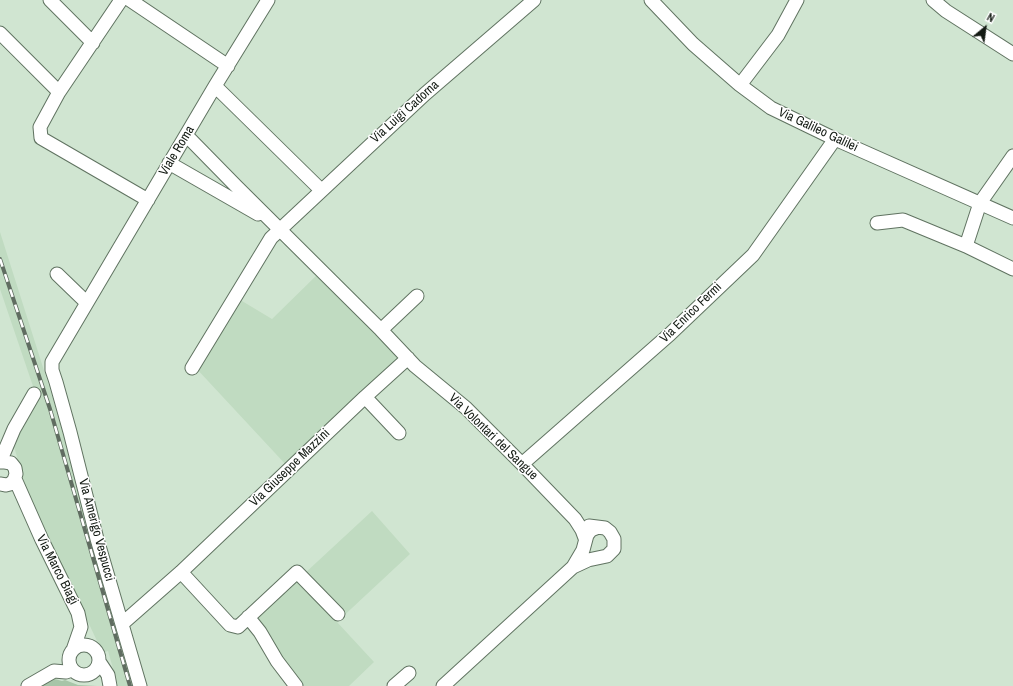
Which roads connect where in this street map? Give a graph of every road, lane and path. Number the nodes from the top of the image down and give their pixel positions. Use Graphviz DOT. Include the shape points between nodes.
graph roads {
  1 [pos="50,0"];
  2 [pos="121,0"];
  3 [pos="130,0"];
  4 [pos="268,0"];
  5 [pos="534,0"];
  6 [pos="651,0"];
  7 [pos="797,0"];
  8 [pos="933,0"];
  9 [pos="0,33"];
  10 [pos="93,43"];
  11 [pos="1013,54"];
  12 [pos="228,66"];
  13 [pos="740,84"];
  14 [pos="215,86"];
  15 [pos="59,92"];
  16 [pos="186,134"];
  17 [pos="836,139"];
  18 [pos="1013,156"];
  19 [pos="169,163"];
  20 [pos="236,186"];
  21 [pos="321,190"];
  22 [pos="225,196"];
  23 [pos="148,200"];
  24 [pos="980,203"];
  25 [pos="1013,218"];
  26 [pos="877,223"];
  27 [pos="276,225"];
  28 [pos="966,246"];
  29 [pos="1013,269"];
  30 [pos="57,274"];
  31 [pos="417,296"];
  32 [pos="86,302"];
  33 [pos="381,330"];
  34 [pos="408,358"];
  35 [pos="192,368"];
  36 [pos="53,373"];
  37 [pos="34,394"];
  38 [pos="365,397"];
  39 [pos="399,433"];
  40 [pos="3,462"];
  41 [pos="522,464"];
  42 [pos="6,483"];
  43 [pos="575,519"];
  44 [pos="596,528"];
  45 [pos="585,542"];
  46 [pos="597,558"];
  47 [pos="573,567"];
  48 [pos="181,572"];
  49 [pos="338,614"];
  50 [pos="248,617"];
  51 [pos="123,623"];
  52 [pos="81,627"];
  53 [pos="73,650"];
  54 [pos="96,650"];
  55 [pos="96,668"];
  56 [pos="72,670"];
  57 [pos="409,673"];
  58 [pos="28,686"];
  59 [pos="110,686"];
  60 [pos="140,686"];
  61 [pos="296,686"];
  62 [pos="394,686"];
  63 [pos="443,686"];
  1 -- 10 [label="street"];
  2 -- 10 [label="street"];
  3 -- 12 [label="street"];
  4 -- 12 [label="street, Viale Roma"];
  5 -- 21 [label="street, Via Luigi Cadorna" via="425,94"];
  6 -- 13 [label="street, Via Galileo Galilei" via="693,44"];
  7 -- 13 [label="street" via="778,35"];
  8 -- 11 [label="street"];
  9 -- 15 [label="street"];
  10 -- 15 [label="street"];
  12 -- 14 [label="street, Viale Roma"];
  13 -- 17 [label="street, Via Galileo Galilei" via="771,108"];
  14 -- 16 [label="street, Viale Roma"];
  14 -- 21 [label="street"];
  15 -- 23 [label="street" via="40,127 41,138"];
  16 -- 19 [label="street, Viale Roma"];
  16 -- 20 [label="street"];
  17 -- 24 [label="street, Via Galileo Galilei"];
  17 -- 41 [label="street, Via Enrico Fermi" via="753,255 670,334"];
  18 -- 24 [label="street"];
  19 -- 22 [label="street"];
  19 -- 23 [label="street, Viale Roma"];
  20 -- 22 [label="street"];
  20 -- 27 [label="street"];
  21 -- 27 [label="street, Via Luigi Cadorna"];
  22 -- 27 [label="street"];
  23 -- 32 [label="street, Viale Roma"];
  24 -- 25 [label="street, Via Galileo Galilei"];
  24 -- 28 [label="street"];
  26 -- 28 [label="street" via="903,220"];
  27 -- 33 [label="street"];
  27 -- 35 [label="street" via="271,238"];
  28 -- 29 [label="street"];
  30 -- 32 [label="street"];
  31 -- 33 [label="street"];
  32 -- 36 [label="street, Viale Roma" via="52,362"];
  33 -- 34 [label="street"];
  34 -- 38 [label="street, Via Giuseppe Mazzini"];
  34 -- 41 [label="street, Via Volontari del Sangue" via="466,408"];
  36 -- 51 [label="street, Via Amerigo Vespucci" via="97,539"];
  37 -- 40 [label="street" via="8,442"];
  38 -- 39 [label="street"];
  38 -- 48 [label="street, Via Giuseppe Mazzini"];
  40 -- 42 [label="street, Via Marco Biagi" via="13,466 15,470"];
  41 -- 43 [label="street, Via Volontari del Sangue"];
  42 -- 52 [label="street, Via Marco Biagi" via="29,513 77,609"];
  43 -- 44 [label="street, Via Volontari del Sangue"];
  43 -- 45 [label="street, Via Volontari del Sangue" via="582,530"];
  44 -- 45 [label="street, Via Volontari del Sangue" via="589,532"];
  44 -- 46 [label="street, Via Volontari del Sangue" via="609,531 615,542 610,554"];
  45 -- 46 [label="street, Via Volontari del Sangue" via="589,554"];
  45 -- 47 [label="street, Via Volontari del Sangue"];
  46 -- 47 [label="street, Via Volontari del Sangue"];
  47 -- 63 [label="street, Via Volontari del Sangue"];
  48 -- 50 [label="street" via="230,625 238,627"];
  48 -- 51 [label="street, Via Giuseppe Mazzini"];
  49 -- 50 [label="street" via="297,572"];
  50 -- 61 [label="street"];
  51 -- 60 [label="street, Via Amerigo Vespucci"];
  52 -- 53 [label="street"];
  52 -- 54 [label="street, Via Marco Biagi"];
  53 -- 54 [label="street" via="84,645"];
  53 -- 56 [label="street" via="69,660"];
  54 -- 55 [label="street" via="99,656"];
  55 -- 56 [label="street" via="83,676"];
  55 -- 59 [label="street"];
  56 -- 58 [label="street" via="54,671"];
  57 -- 62 [label="street"];
}
